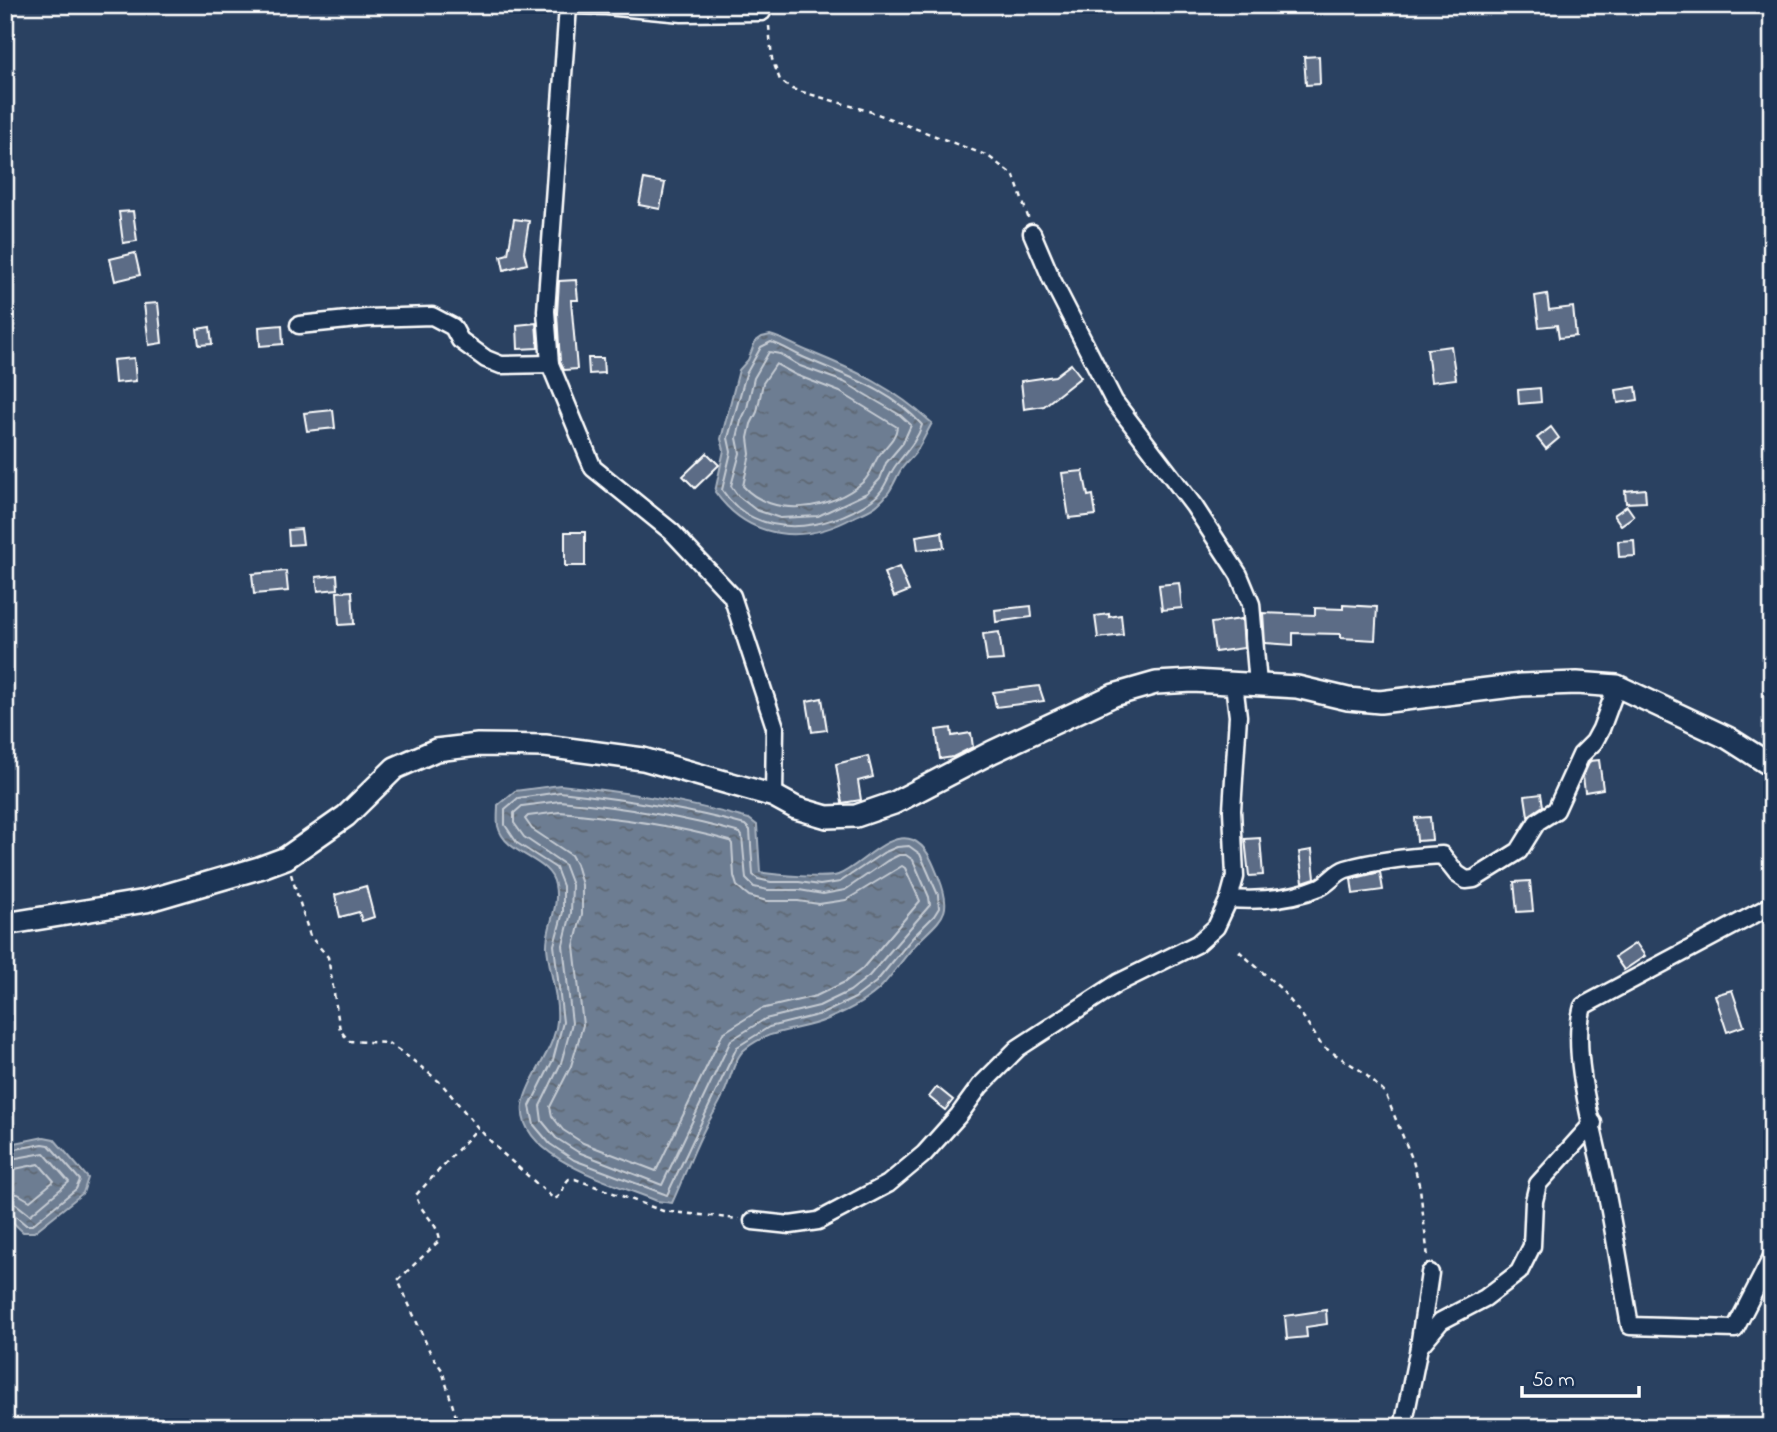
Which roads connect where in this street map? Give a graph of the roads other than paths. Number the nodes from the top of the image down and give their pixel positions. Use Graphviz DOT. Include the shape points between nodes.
graph roads {
  1 [pos="568,5"];
  2 [pos="762,12"];
  3 [pos="1032,233"];
  4 [pos="299,326"];
  5 [pos="550,364"];
  6 [pos="1234,684"];
  7 [pos="1258,684"];
  8 [pos="1617,686"];
  9 [pos="1772,766"];
  10 [pos="774,796"];
  11 [pos="1229,899"];
  12 [pos="1772,905"];
  13 [pos="5,924"];
  14 [pos="1593,1123"];
  15 [pos="753,1221"];
  16 [pos="1772,1257"];
  17 [pos="1430,1273"];
  18 [pos="1419,1347"];
  19 [pos="1403,1427"];
  1 -- 2 [label="street" via="682,13"];
  1 -- 5 [label="street" via="547,311"];
  3 -- 7 [label="street" via="1114,401 1194,506 1239,575 1251,604"];
  4 -- 5 [label="street" via="368,317 432,316 453,327 460,340 486,359 501,365"];
  5 -- 10 [label="street" via="593,468 672,532 732,596 775,727"];
  6 -- 7 [label="street"];
  6 -- 10 [label="street" via="1156,683 1114,695 894,803 856,816 827,817"];
  6 -- 11 [label="street" via="1238,716 1232,810 1235,877"];
  7 -- 8 [label="street" via="1380,702 1521,685"];
  8 -- 9 [label="street" via="1716,732"];
  8 -- 11 [label="street" via="1601,729 1581,755 1556,810 1537,822 1519,851 1474,879 1457,874 1442,855 1404,857 1342,870 1322,887 1290,896"];
  10 -- 13 [label="street" via="643,759 579,750 514,745 436,750 395,768 346,816 286,858 146,901"];
  11 -- 15 [label="street" via="1216,927 1197,944 1118,983 1018,1048 924,1154 888,1184 818,1221 790,1225"];
  12 -- 14 [label="street" via="1583,1006 1578,1023"];
  14 -- 16 [label="street" via="1630,1326 1735,1329"];
  14 -- 18 [label="street" via="1538,1184 1532,1246 1519,1272 1485,1298 1441,1321"];
  17 -- 18 [label="street"];
  18 -- 19 [label="street"];
}
